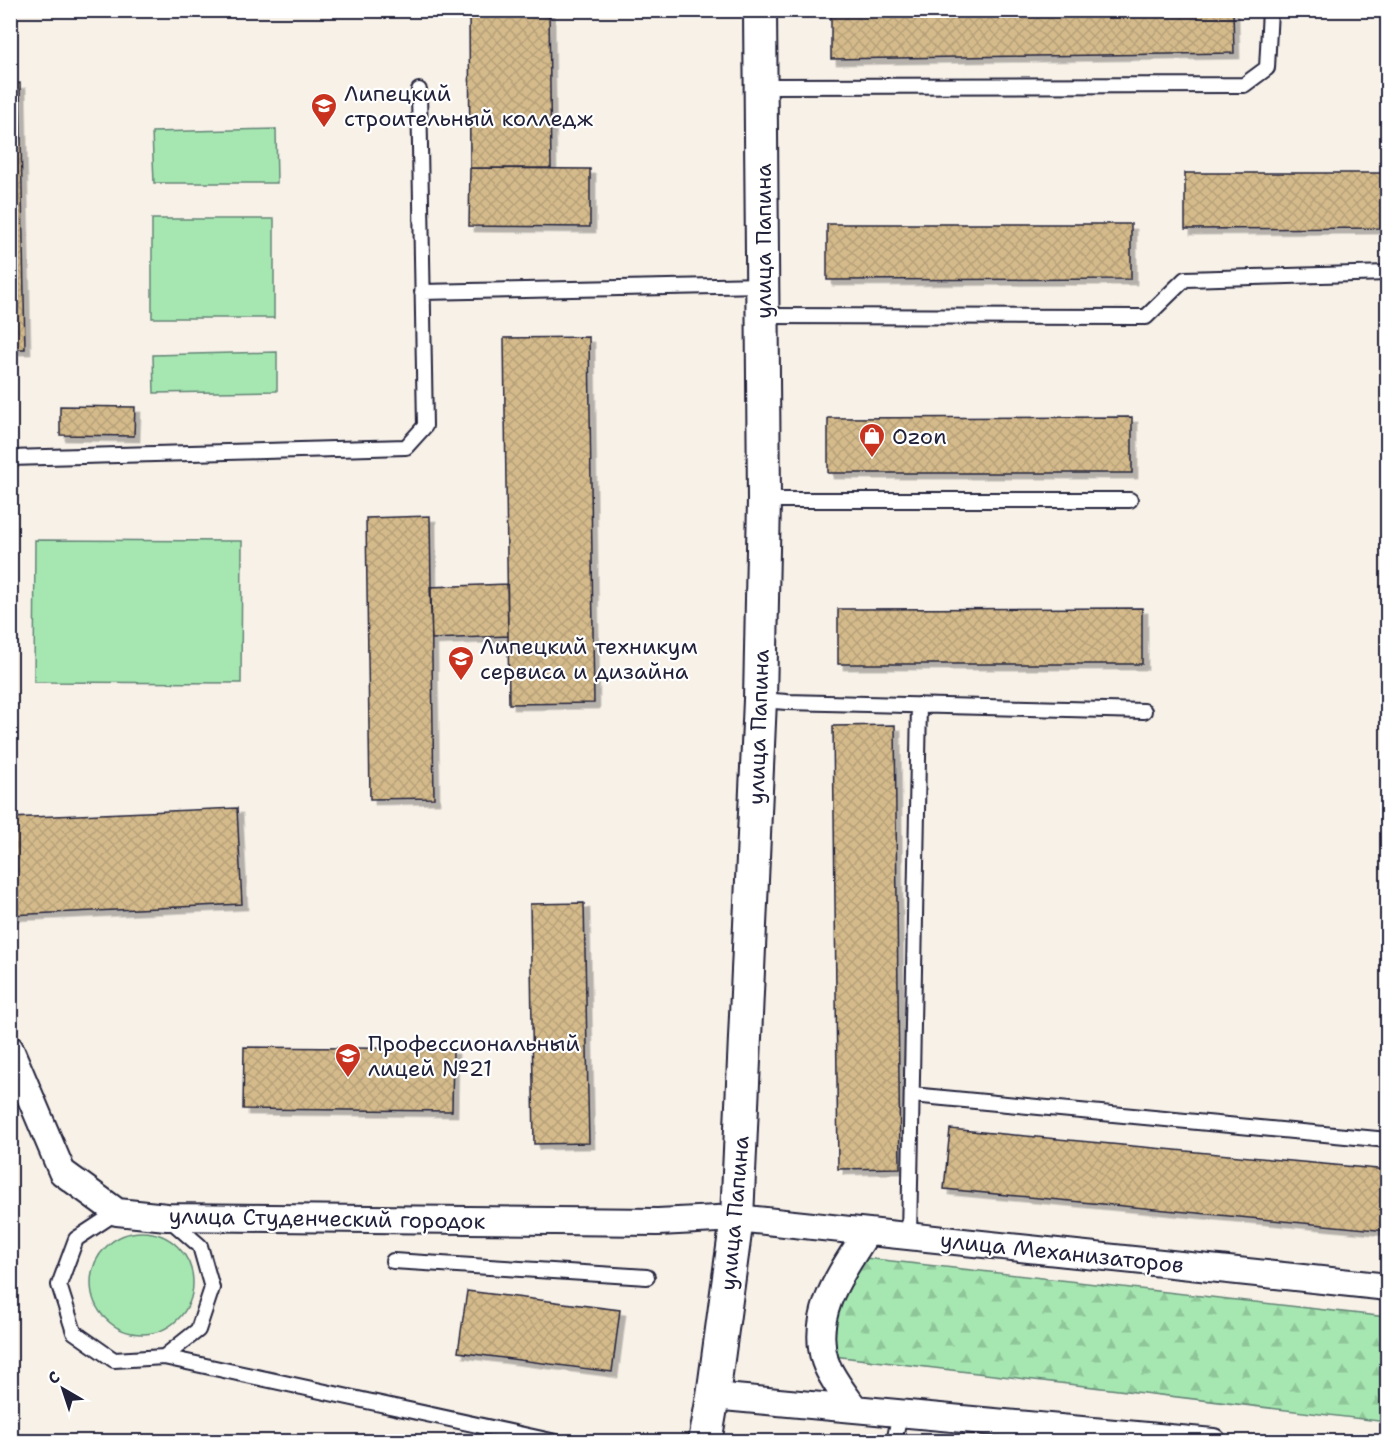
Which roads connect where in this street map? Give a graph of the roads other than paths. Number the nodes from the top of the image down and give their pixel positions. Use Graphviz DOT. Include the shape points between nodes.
graph roads {
  1 [pos="760,10"];
  2 [pos="1270,10"];
  3 [pos="761,86"];
  4 [pos="419,90"];
  5 [pos="1388,273"];
  6 [pos="763,285"];
  7 [pos="422,292"];
  8 [pos="763,316"];
  9 [pos="10,458"];
  10 [pos="765,500"];
  11 [pos="1130,500"];
  12 [pos="760,699"];
  13 [pos="919,705"];
  14 [pos="1144,711"];
  15 [pos="10,1049"];
  16 [pos="912,1095"];
  17 [pos="1388,1140"];
  18 [pos="117,1212"];
  19 [pos="168,1217"];
  20 [pos="737,1218"];
  21 [pos="867,1232"];
  22 [pos="909,1236"];
  23 [pos="393,1261"];
  24 [pos="647,1277"];
  25 [pos="1388,1287"];
  26 [pos="164,1358"];
  27 [pos="713,1396"];
  28 [pos="855,1409"];
  29 [pos="900,1413"];
  30 [pos="556,1442"];
  31 [pos="705,1442"];
  32 [pos="894,1442"];
  33 [pos="1213,1442"];
  1 -- 3 [label="street, улица Папина"];
  2 -- 3 [label="lane" via="1267,68 1244,84"];
  3 -- 6 [label="street, улица Папина"];
  4 -- 7 [label="lane"];
  5 -- 8 [label="lane" via="1185,279 1146,317"];
  6 -- 7 [label="lane"];
  6 -- 8 [label="street, улица Папина"];
  7 -- 9 [label="lane" via="425,426 406,447"];
  8 -- 10 [label="street, улица Папина"];
  10 -- 11 [label="lane"];
  10 -- 12 [label="street, улица Папина"];
  12 -- 13 [label="lane"];
  12 -- 20 [label="street, улица Папина"];
  13 -- 14 [label="lane"];
  13 -- 16 [label="lane"];
  15 -- 18 [label="street" via="63,1172"];
  16 -- 17 [label="lane"];
  16 -- 22 [label="lane"];
  18 -- 19 [label="street, улица Студенческий городок"];
  18 -- 26 [label="lane" via="75,1239 58,1285 74,1332 114,1360"];
  19 -- 20 [label="street, улица Студенческий городок" via="646,1222"];
  19 -- 26 [label="lane" via="200,1246 212,1288 198,1330"];
  20 -- 21 [label="street, улица Механизаторов"];
  20 -- 27 [label="street, улица Папина"];
  21 -- 22 [label="street, улица Механизаторов"];
  21 -- 28 [label="street" via="829,1296 821,1341 826,1363"];
  22 -- 25 [label="street, улица Механизаторов"];
  23 -- 24 [label="lane"];
  26 -- 30 [label="lane"];
  27 -- 28 [label="street"];
  27 -- 31 [label="street, улица Папина"];
  28 -- 29 [label="street"];
  29 -- 32 [label="lane"];
  29 -- 33 [label="street"];
}
